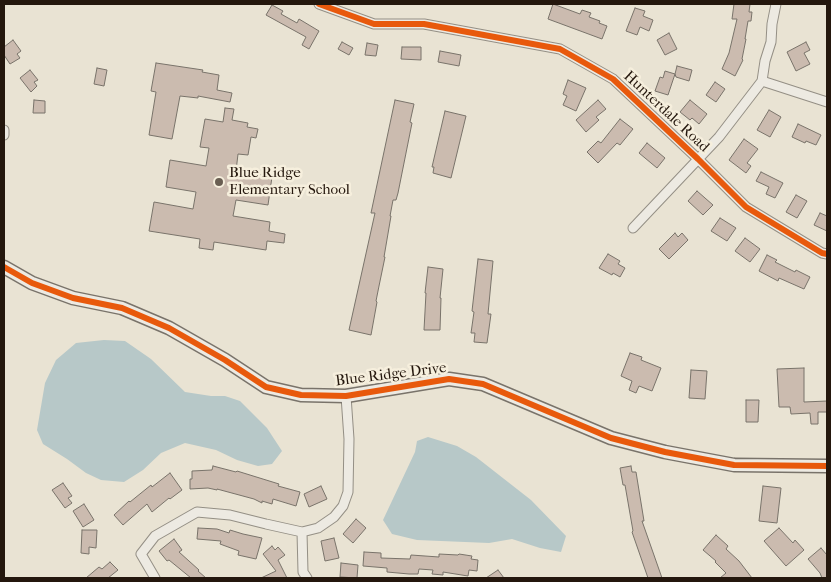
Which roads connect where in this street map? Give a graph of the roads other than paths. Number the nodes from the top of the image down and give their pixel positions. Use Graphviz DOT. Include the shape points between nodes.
graph roads {
  1 [pos="319,4"];
  2 [pos="776,4"];
  3 [pos="762,80"];
  4 [pos="827,102"];
  5 [pos="4,130"];
  6 [pos="4,135"];
  7 [pos="698,159"];
  8 [pos="633,228"];
  9 [pos="827,254"];
  10 [pos="4,267"];
  11 [pos="346,396"];
  12 [pos="827,466"];
  13 [pos="302,532"];
  14 [pos="155,578"];
  15 [pos="307,578"];
  1 -- 7 [label="street, Hunterdale Road" via="374,24 424,24 560,49 613,79"];
  2 -- 3 [label="street"];
  3 -- 4 [label="street"];
  3 -- 7 [label="street"];
  5 -- 6 [label="street"];
  7 -- 8 [label="street"];
  7 -- 9 [label="street, Hunterdale Road" via="746,207"];
  10 -- 11 [label="street, Blue Ridge Drive" via="32,283 73,298 122,308 169,328 266,387 301,395"];
  11 -- 12 [label="street, Blue Ridge Drive" via="449,379 483,384 611,438 664,452 734,465"];
  11 -- 13 [label="street" via="348,492 334,517 318,528"];
  13 -- 14 [label="street" via="230,515 197,512 155,536 141,554"];
  13 -- 15 [label="street" via="303,572"];
}
